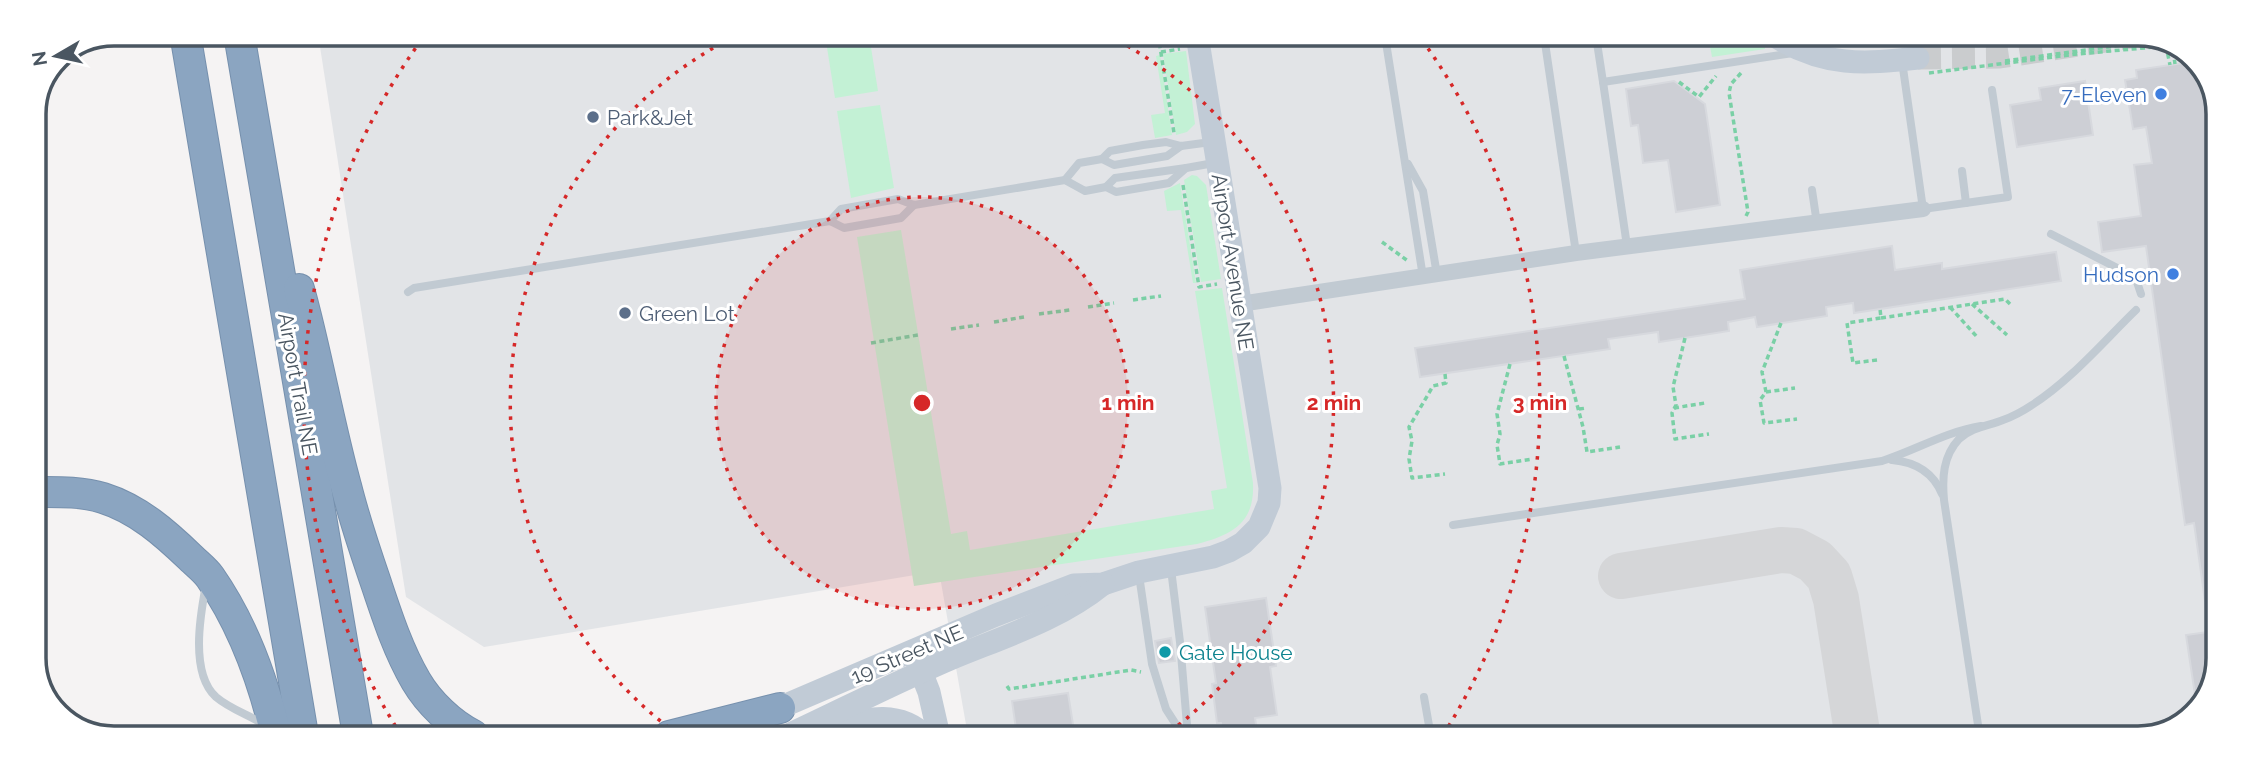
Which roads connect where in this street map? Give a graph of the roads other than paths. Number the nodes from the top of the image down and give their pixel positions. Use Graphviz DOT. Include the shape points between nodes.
graph roads {
  1 [pos="187,45"];
  2 [pos="241,45"];
  3 [pos="1198,45"];
  4 [pos="1386,45"];
  5 [pos="1545,45"];
  6 [pos="1597,45"];
  7 [pos="1792,45"];
  8 [pos="1804,51"];
  9 [pos="1917,66"];
  10 [pos="1603,82"];
  11 [pos="1992,90"];
  12 [pos="252,113"];
  13 [pos="1181,146"];
  14 [pos="1216,152"];
  15 [pos="1404,156"];
  16 [pos="1102,159"];
  17 [pos="1186,168"];
  18 [pos="1962,171"];
  19 [pos="1065,180"];
  20 [pos="1106,187"];
  21 [pos="1812,190"];
  22 [pos="1966,203"];
  23 [pos="914,205"];
  24 [pos="1923,209"];
  25 [pos="830,221"];
  26 [pos="1817,224"];
  27 [pos="2051,234"];
  28 [pos="1627,246"];
  29 [pos="1576,253"];
  30 [pos="1430,276"];
  31 [pos="408,292"];
  32 [pos="2141,294"];
  33 [pos="1240,304"];
  34 [pos="2136,310"];
  35 [pos="1981,426"];
  36 [pos="1882,461"];
  37 [pos="1269,488"];
  38 [pos="46,492"];
  39 [pos="1944,500"];
  40 [pos="1453,525"];
  41 [pos="1170,565"];
  42 [pos="1139,572"];
  43 [pos="208,575"];
  44 [pos="1103,584"];
  45 [pos="913,651"];
  46 [pos="921,672"];
  47 [pos="1424,697"];
  48 [pos="270,726"];
  49 [pos="282,726"];
  50 [pos="284,726"];
  51 [pos="356,726"];
  52 [pos="458,726"];
  53 [pos="786,726"];
  54 [pos="786,726"];
  55 [pos="793,726"];
  56 [pos="911,726"];
  57 [pos="937,726"];
  58 [pos="1178,726"];
  59 [pos="1185,726"];
  60 [pos="1429,726"];
  61 [pos="1978,726"];
  1 -- 50 [label="highway"];
  2 -- 12 [label="highway, Airport Trail NE"];
  3 -- 14 [label="street, Airport Avenue NE"];
  4 -- 15 [label="lane"];
  5 -- 29 [label="lane"];
  6 -- 10 [label="lane"];
  7 -- 8 [label="street"];
  8 -- 9 [label="street" via="1854,63"];
  8 -- 10 [label="lane"];
  9 -- 24 [label="lane"];
  10 -- 28 [label="lane"];
  11 -- 22 [label="lane" via="2008,197"];
  12 -- 51 [label="highway, Airport Trail NE"];
  12 -- 52 [label="highway" via="316,349 345,485 388,618 417,683"];
  13 -- 14 [label="lane"];
  13 -- 16 [label="lane" via="1166,142 1143,145 1110,151"];
  13 -- 16 [label="lane" via="1167,156 1114,164"];
  14 -- 17 [label="lane"];
  14 -- 33 [label="street, Airport Avenue NE"];
  15 -- 30 [label="lane"];
  15 -- 30 [label="lane" via="1423,191"];
  16 -- 19 [label="lane" via="1079,163"];
  17 -- 20 [label="lane" via="1115,178"];
  17 -- 20 [label="lane" via="1169,183 1116,192"];
  18 -- 22 [label="lane"];
  19 -- 20 [label="lane" via="1085,191"];
  19 -- 23 [label="lane"];
  21 -- 26 [label="lane"];
  22 -- 24 [label="lane"];
  23 -- 25 [label="lane" via="898,200 841,209"];
  23 -- 25 [label="lane" via="901,218 844,228"];
  24 -- 26 [label="street"];
  25 -- 31 [label="lane"];
  26 -- 28 [label="street"];
  27 -- 32 [label="lane" via="2127,273"];
  28 -- 29 [label="street"];
  29 -- 30 [label="street"];
  30 -- 33 [label="street"];
  33 -- 37 [label="street, Airport Avenue NE"];
  34 -- 35 [label="lane" via="2035,403 2005,420"];
  35 -- 36 [label="lane"];
  35 -- 39 [label="lane" via="1957,441 1945,463"];
  36 -- 39 [label="lane" via="1908,463 1923,470 1936,481"];
  36 -- 40 [label="lane"];
  37 -- 41 [label="street, 19 Street NE" via="1265,516 1243,543 1213,557"];
  38 -- 43 [label="highway" via="102,497 125,508 152,523"];
  39 -- 61 [label="lane"];
  41 -- 42 [label="street, 19 Street NE"];
  41 -- 59 [label="lane"];
  42 -- 44 [label="street, 19 Street NE"];
  42 -- 58 [label="lane" via="1155,673 1166,709"];
  43 -- 48 [label="lane" via="199,633 208,687 223,702"];
  43 -- 49 [label="highway" via="251,655"];
  44 -- 45 [label="street, 19 Street NE" via="1074,585"];
  44 -- 46 [label="street, 19 Street NE" via="1081,603"];
  45 -- 46 [label="street"];
  45 -- 53 [label="street, 19 Street NE"];
  46 -- 54 [label="street, 19 Street NE"];
  46 -- 57 [label="street"];
  47 -- 60 [label="lane"];
  55 -- 56 [label="street" via="875,717"];
}
